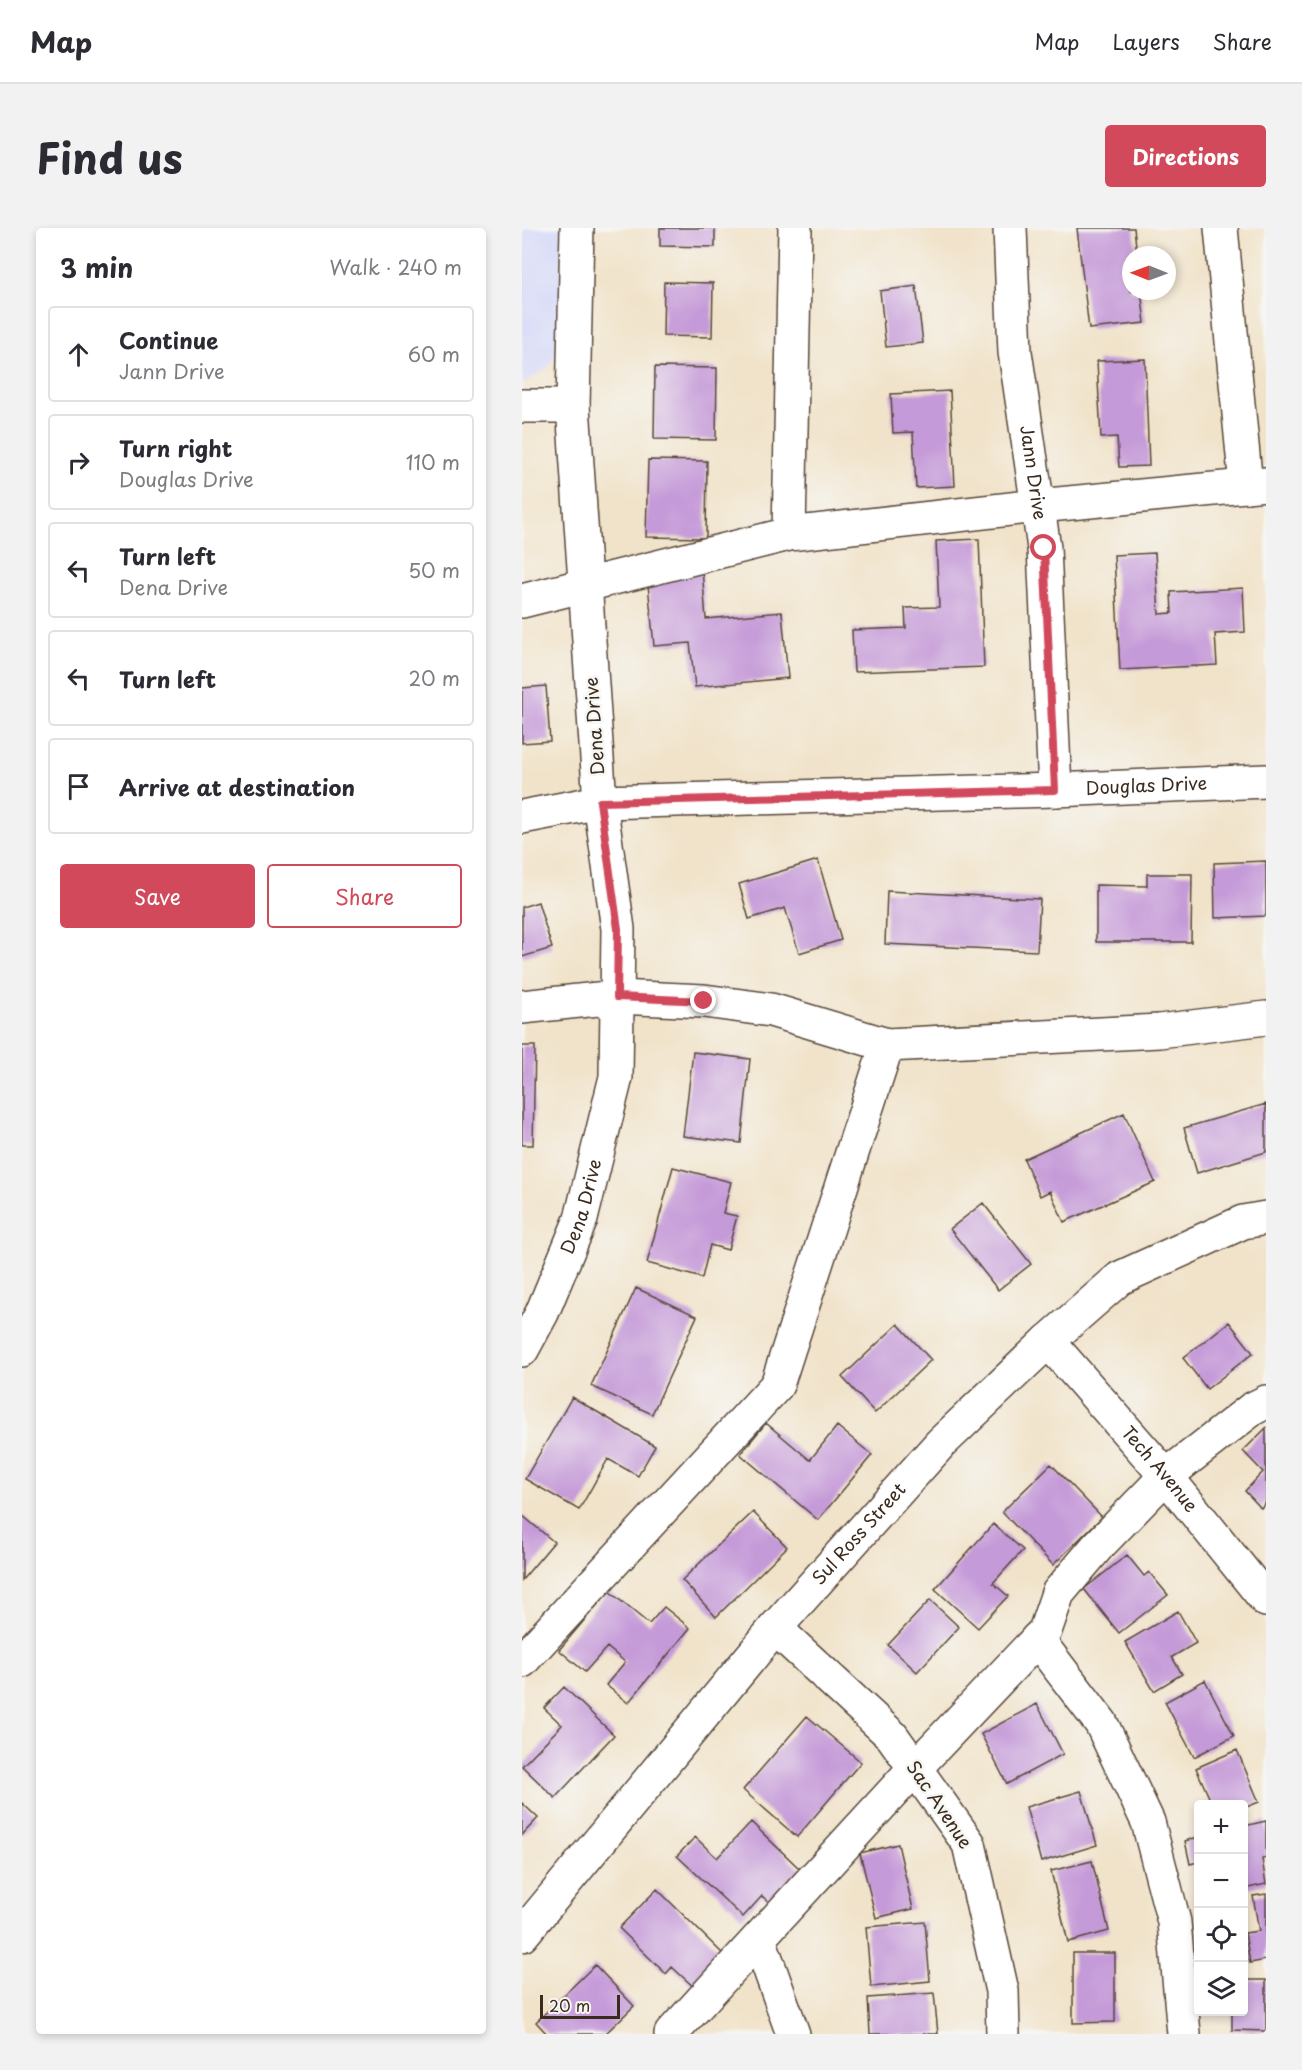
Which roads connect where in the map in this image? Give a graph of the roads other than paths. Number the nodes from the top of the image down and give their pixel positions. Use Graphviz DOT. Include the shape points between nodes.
graph roads {
  1 [pos="578,228"];
  2 [pos="795,228"];
  3 [pos="1011,228"];
  4 [pos="1221,228"];
  5 [pos="522,406"];
  6 [pos="573,406"];
  7 [pos="1256,485"];
  8 [pos="1038,506"];
  9 [pos="789,534"];
  10 [pos="585,587"];
  11 [pos="522,602"];
  12 [pos="1266,781"];
  13 [pos="1055,790"];
  14 [pos="600,802"];
  15 [pos="522,817"];
  16 [pos="617,997"];
  17 [pos="522,1007"];
  18 [pos="1266,1018"];
  19 [pos="887,1045"];
  20 [pos="1266,1218"];
  21 [pos="1048,1341"];
  22 [pos="522,1350"];
  23 [pos="1266,1402"];
  24 [pos="1166,1476"];
  25 [pos="1266,1600"];
  26 [pos="775,1628"];
  27 [pos="1037,1639"];
  28 [pos="522,1661"];
  29 [pos="915,1768"];
  30 [pos="522,1935"];
  31 [pos="759,1939"];
  32 [pos="671,2034"];
  33 [pos="793,2034"];
  34 [pos="1003,2034"];
  35 [pos="1184,2034"];
  1 -- 6 [label="street, Dena Drive"];
  2 -- 9 [label="street"];
  3 -- 8 [label="street, Jann Drive" via="1015,352"];
  4 -- 7 [label="street"];
  5 -- 6 [label="street"];
  6 -- 10 [label="street, Dena Drive"];
  7 -- 8 [label="street"];
  8 -- 9 [label="street"];
  8 -- 13 [label="street, Jann Drive" via="1044,548"];
  9 -- 10 [label="street"];
  10 -- 11 [label="street"];
  10 -- 14 [label="street, Dena Drive"];
  12 -- 13 [label="street, Douglas Drive"];
  13 -- 14 [label="street, Douglas Drive"];
  14 -- 15 [label="street, Douglas Drive"];
  14 -- 16 [label="street, Dena Drive" via="618,929"];
  16 -- 17 [label="street"];
  16 -- 19 [label="street" via="704,1001 771,1011"];
  16 -- 22 [label="street, Dena Drive" via="616,1077 581,1220"];
  18 -- 19 [label="street" via="1159,1030"];
  19 -- 28 [label="street" via="777,1385"];
  20 -- 21 [label="street, Sul Ross Street" via="1243,1222 1120,1278"];
  21 -- 24 [label="street, Tech Avenue"];
  21 -- 26 [label="street, Sul Ross Street" via="940,1444"];
  23 -- 24 [label="street"];
  24 -- 25 [label="street, Tech Avenue"];
  24 -- 27 [label="street" via="1058,1593 1045,1631"];
  26 -- 29 [label="street, Sac Avenue" via="892,1736"];
  26 -- 30 [label="street, Sul Ross Street"];
  27 -- 29 [label="street"];
  27 -- 35 [label="street" via="1101,1723 1148,1822 1174,1922"];
  29 -- 31 [label="street"];
  29 -- 34 [label="street, Sac Avenue" via="969,1844 1002,1991"];
  31 -- 32 [label="street"];
  31 -- 33 [label="street"];
}
